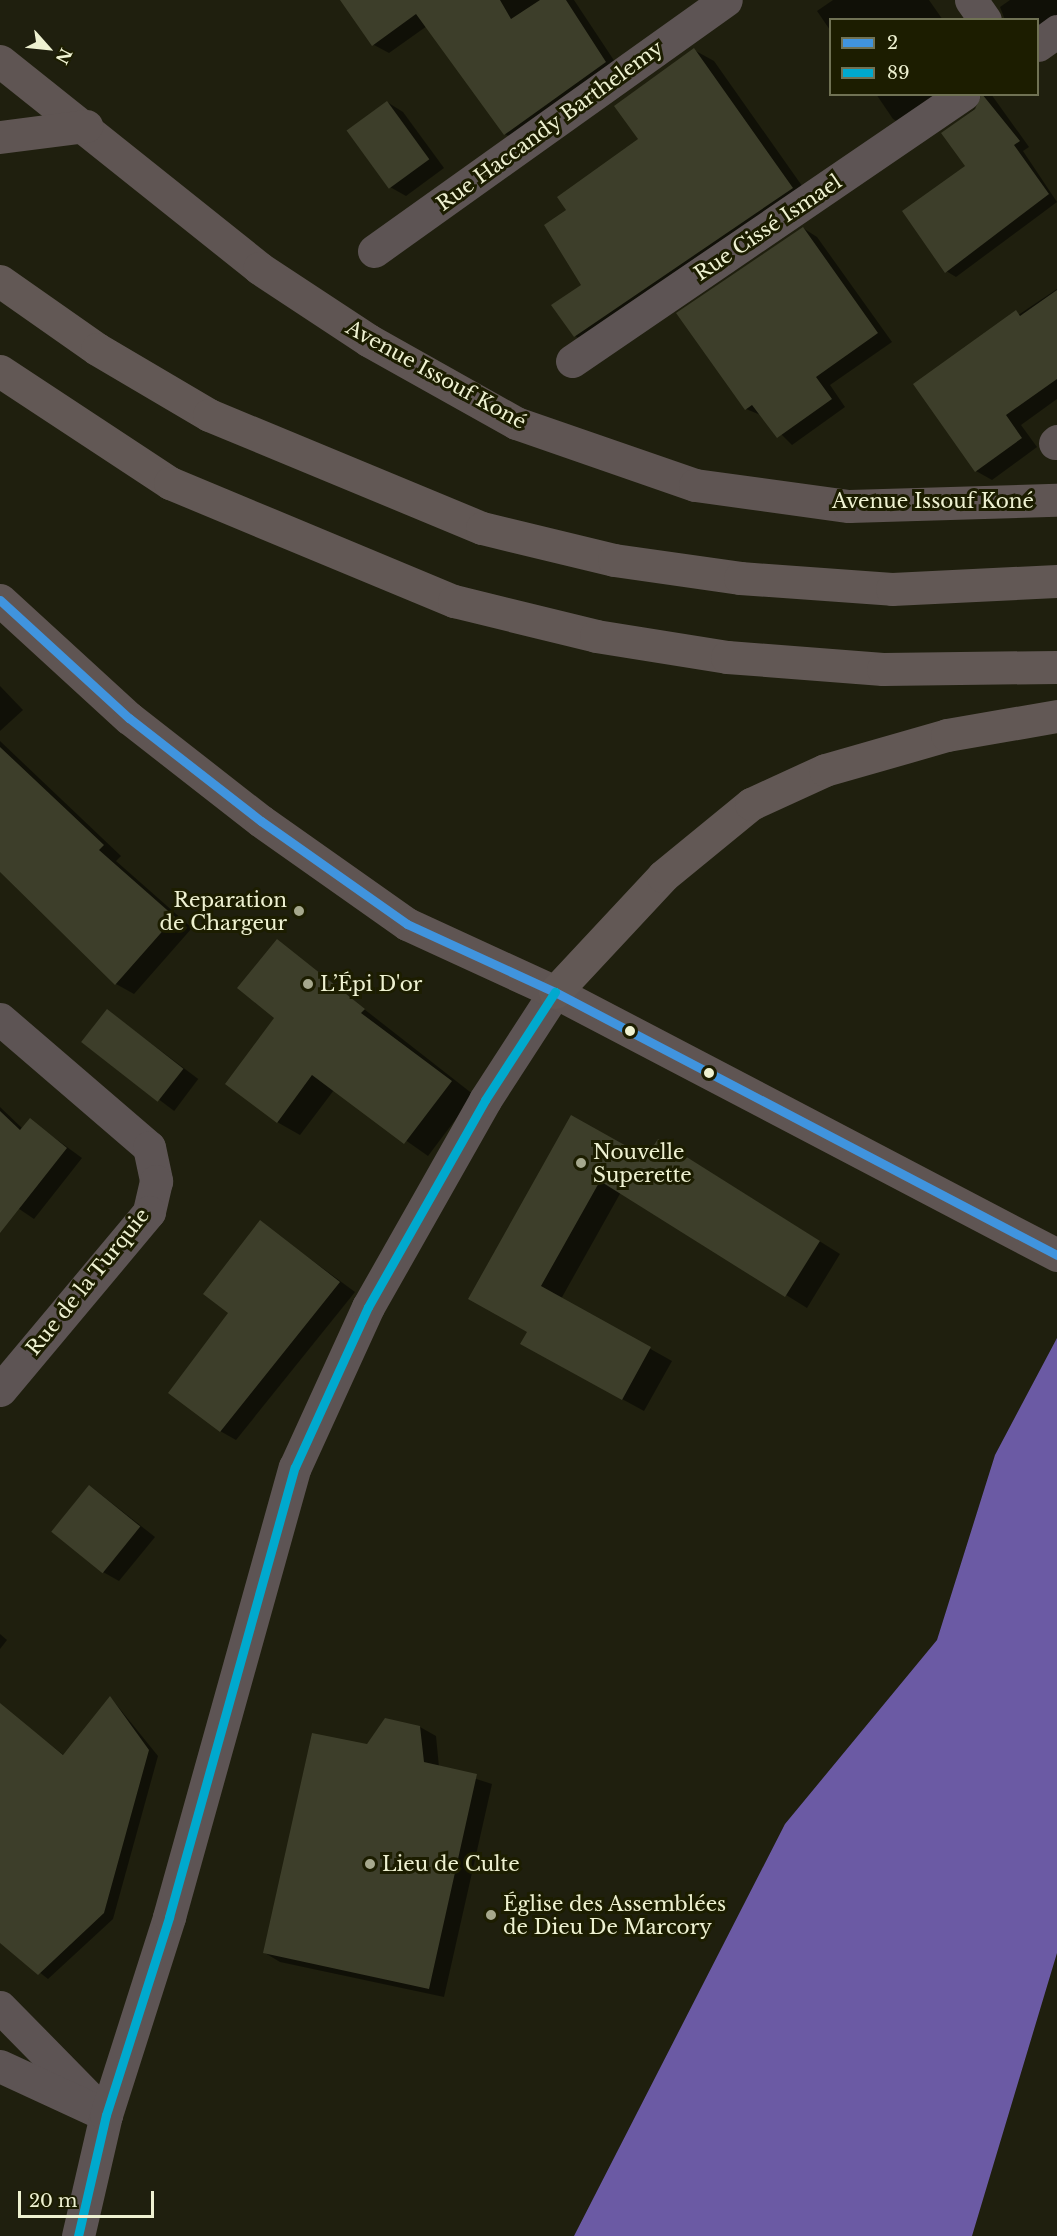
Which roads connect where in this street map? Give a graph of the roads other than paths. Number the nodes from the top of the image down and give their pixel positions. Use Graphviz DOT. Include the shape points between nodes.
graph roads {
  1 [pos="726,0"];
  2 [pos="971,0"];
  3 [pos="984,18"];
  4 [pos="1057,32"];
  5 [pos="1039,44"];
  6 [pos="4,68"];
  7 [pos="961,96"];
  8 [pos="86,126"];
  9 [pos="0,137"];
  10 [pos="374,251"];
  11 [pos="0,281"];
  12 [pos="572,361"];
  13 [pos="0,371"];
  14 [pos="1057,500"];
  15 [pos="1057,581"];
  16 [pos="0,600"];
  17 [pos="1057,666"];
  18 [pos="1057,716"];
  19 [pos="555,992"];
  20 [pos="0,1019"];
  21 [pos="1057,1255"];
  22 [pos="0,1390"];
  23 [pos="0,2007"];
  24 [pos="0,2066"];
  25 [pos="106,2115"];
  26 [pos="78,2236"];
  1 -- 10 [label="street, Rue Haccandy Barthelemy"];
  2 -- 3 [label="street"];
  4 -- 5 [label="street"];
  6 -- 8 [label="street, Avenue Issouf Koné"];
  7 -- 12 [label="street, Rue Cissé Ismael"];
  8 -- 9 [label="street"];
  8 -- 14 [label="street, Avenue Issouf Koné" via="259,268 368,340 516,423 695,485 849,506"];
  11 -- 15 [label="highway" via="97,350 209,415 482,528 614,560 741,578 892,589"];
  13 -- 17 [label="highway" via="170,483 454,601 596,636 727,657 883,669"];
  16 -- 19 [label="street" via="129,718 280,835 407,924"];
  18 -- 19 [label="highway" via="946,735 825,770 751,804 663,876"];
  19 -- 21 [label="street"];
  19 -- 25 [label="street" via="485,1100 368,1308 295,1467 169,1917"];
  20 -- 22 [label="street, Rue de la Turquie" via="149,1147 156,1181 149,1212"];
  23 -- 25 [label="street"];
  24 -- 25 [label="street"];
  25 -- 26 [label="street"];
}
